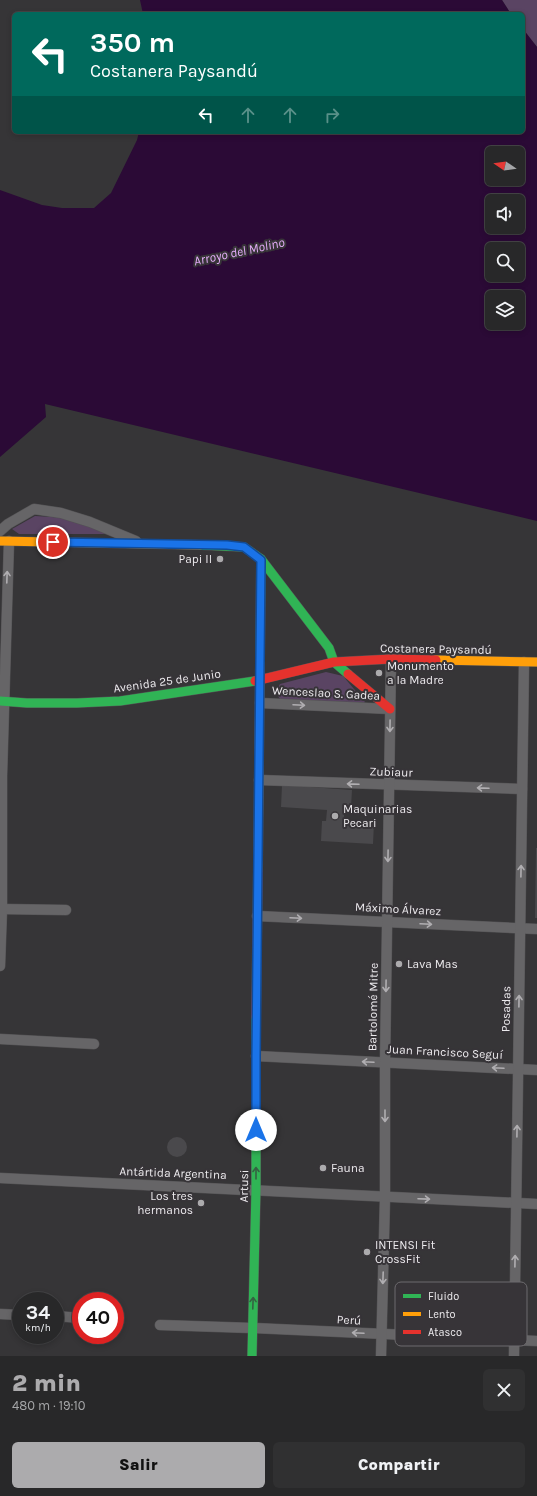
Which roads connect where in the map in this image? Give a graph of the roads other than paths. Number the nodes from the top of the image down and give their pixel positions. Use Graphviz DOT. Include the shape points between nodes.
graph roads {
  1 [pos="0,531"];
  2 [pos="4,541"];
  3 [pos="141,543"];
  4 [pos="261,560"];
  5 [pos="391,659"];
  6 [pos="334,662"];
  7 [pos="524,662"];
  8 [pos="537,662"];
  9 [pos="260,680"];
  10 [pos="2,701"];
  11 [pos="260,703"];
  12 [pos="390,709"];
  13 [pos="1,776"];
  14 [pos="259,780"];
  15 [pos="389,785"];
  16 [pos="522,789"];
  17 [pos="1,909"];
  18 [pos="66,910"];
  19 [pos="257,916"];
  20 [pos="387,922"];
  21 [pos="520,928"];
  22 [pos="537,929"];
  23 [pos="0,966"];
  24 [pos="0,1040"];
  25 [pos="94,1044"];
  26 [pos="256,1056"];
  27 [pos="385,1063"];
  28 [pos="518,1069"];
  29 [pos="537,1070"];
  30 [pos="0,1178"];
  31 [pos="256,1189"];
  32 [pos="385,1198"];
  33 [pos="516,1203"];
  34 [pos="537,1204"];
  35 [pos="515,1282"];
  36 [pos="0,1314"];
  37 [pos="12,1315"];
  38 [pos="160,1325"];
  39 [pos="252,1328"];
  40 [pos="381,1334"];
  41 [pos="395,1335"];
  42 [pos="527,1341"];
  43 [pos="537,1341"];
  44 [pos="252,1356"];
  45 [pos="381,1356"];
  1 -- 3 [label="street" via="34,510 61,513"];
  2 -- 3 [label="main road"];
  10 -- 2 [label="street, one-way"];
  3 -- 4 [label="main road" via="244,547"];
  4 -- 6 [label="main road" via="328,648"];
  4 -- 9 [label="main road, Artusi"];
  5 -- 6 [label="main road, Costanera Paysandú"];
  5 -- 7 [label="main road, Costanera Paysandú"];
  5 -- 12 [label="street, Bartolomé Mitre"];
  6 -- 9 [label="main road, Avenida 25 de Junio"];
  6 -- 12 [label="main road"];
  7 -- 8 [label="main road, Costanera Paysandú"];
  7 -- 16 [label="street, Posadas"];
  9 -- 10 [label="main road, Avenida 25 de Junio" via="120,701"];
  9 -- 11 [label="main road, Artusi"];
  10 -- 13 [label="street"];
  11 -- 12 [label="street, Wenceslao S. Gadea, one-way"];
  11 -- 14 [label="main road, Artusi"];
  12 -- 15 [label="street, Bartolomé Mitre, one-way"];
  13 -- 17 [label="street"];
  15 -- 14 [label="street, Zubiaur, one-way"];
  14 -- 19 [label="main road, Artusi"];
  16 -- 15 [label="street, Zubiaur, one-way"];
  15 -- 20 [label="street, Bartolomé Mitre, one-way"];
  21 -- 16 [label="street, Posadas, one-way"];
  17 -- 18 [label="street"];
  17 -- 23 [label="street"];
  19 -- 20 [label="street, Máximo Álvarez, one-way"];
  19 -- 26 [label="main road, Artusi"];
  20 -- 21 [label="street, Máximo Álvarez, one-way"];
  20 -- 27 [label="street, Bartolomé Mitre, one-way"];
  21 -- 22 [label="street, Máximo Álvarez"];
  28 -- 21 [label="street, Posadas, one-way"];
  24 -- 25 [label="street"];
  27 -- 26 [label="street, Juan Francisco Seguí, one-way"];
  31 -- 26 [label="main road, Artusi, one-way"];
  28 -- 27 [label="street, Juan Francisco Seguí, one-way"];
  27 -- 32 [label="street, Bartolomé Mitre, one-way"];
  28 -- 29 [label="street, Juan Francisco Seguí"];
  33 -- 28 [label="street, Posadas, one-way"];
  30 -- 31 [label="street, Antártida Argentina"];
  31 -- 32 [label="street, Antártida Argentina"];
  39 -- 31 [label="main road, Artusi, one-way"];
  32 -- 33 [label="street, Antártida Argentina, one-way"];
  32 -- 40 [label="street, Bartolomé Mitre, one-way"];
  33 -- 34 [label="street, Antártida Argentina"];
  35 -- 33 [label="street, Posadas, one-way"];
  36 -- 37 [label="street"];
  38 -- 39 [label="street, Perú"];
  40 -- 39 [label="street, Perú, one-way"];
  39 -- 44 [label="main road, Artusi"];
  40 -- 41 [label="street, Perú"];
  40 -- 45 [label="street, Bartolomé Mitre"];
  42 -- 43 [label="street, Perú"];
}
